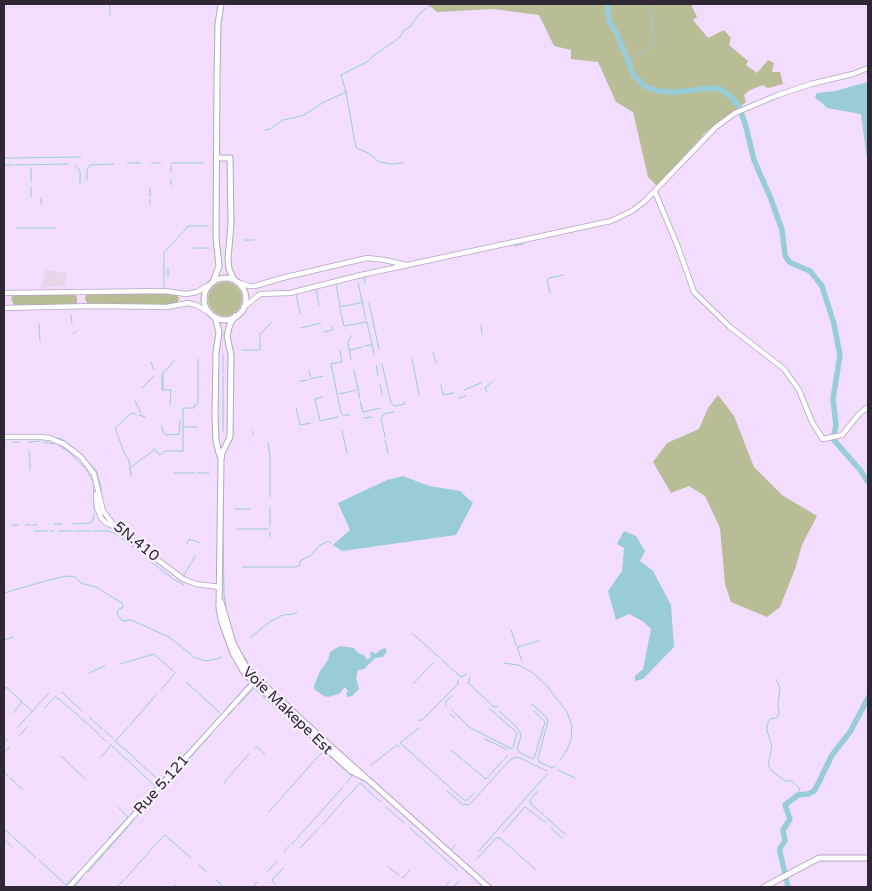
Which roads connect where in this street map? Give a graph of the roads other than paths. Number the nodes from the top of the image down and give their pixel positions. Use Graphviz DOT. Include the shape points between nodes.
graph roads {
  1 [pos="221,4"];
  2 [pos="868,68"];
  3 [pos="216,158"];
  4 [pos="655,192"];
  5 [pos="408,266"];
  6 [pos="235,281"];
  7 [pos="211,283"];
  8 [pos="4,293"];
  9 [pos="4,308"];
  10 [pos="243,308"];
  11 [pos="210,313"];
  12 [pos="235,316"];
  13 [pos="215,317"];
  14 [pos="868,408"];
  15 [pos="4,437"];
  16 [pos="221,460"];
  17 [pos="220,587"];
  18 [pos="255,681"];
  19 [pos="868,858"];
  20 [pos="69,887"];
  21 [pos="488,887"];
  22 [pos="764,887"];
  1 -- 3 [label="main road"];
  2 -- 4 [label="main road" via="796,89 735,114 716,127"];
  3 -- 6 [label="main road" via="230,158 228,258"];
  3 -- 7 [label="main road" via="219,266"];
  4 -- 5 [label="main road" via="632,211 611,221"];
  4 -- 14 [label="main road" via="694,292 730,327 784,369 823,439 842,435"];
  5 -- 6 [label="main road" via="367,258 255,286"];
  5 -- 10 [label="main road" via="290,292 260,294"];
  6 -- 7 [label="main road" via="223,278"];
  6 -- 10 [label="main road" via="245,294"];
  7 -- 8 [label="main road" via="197,292 186,294 164,291"];
  7 -- 11 [label="main road" via="204,296"];
  9 -- 11 [label="main road" via="167,307 188,302"];
  10 -- 12 [label="main road"];
  11 -- 13 [label="main road"];
  12 -- 13 [label="main road" via="226,319"];
  12 -- 16 [label="main road" via="227,336 231,355 230,437"];
  13 -- 16 [label="main road" via="219,332 216,432"];
  15 -- 17 [label="main road, 5N.410" via="41,437 57,441 81,457 94,474 103,511 116,528 183,579"];
  16 -- 17 [label="main road, Voie Makepe Est"];
  17 -- 18 [label="main road, Voie Makepe Est" via="231,644"];
  18 -- 20 [label="main road, Rue 5.121"];
  18 -- 21 [label="main road, Voie Makepe Est"];
  19 -- 22 [label="main road" via="822,858"];
}
